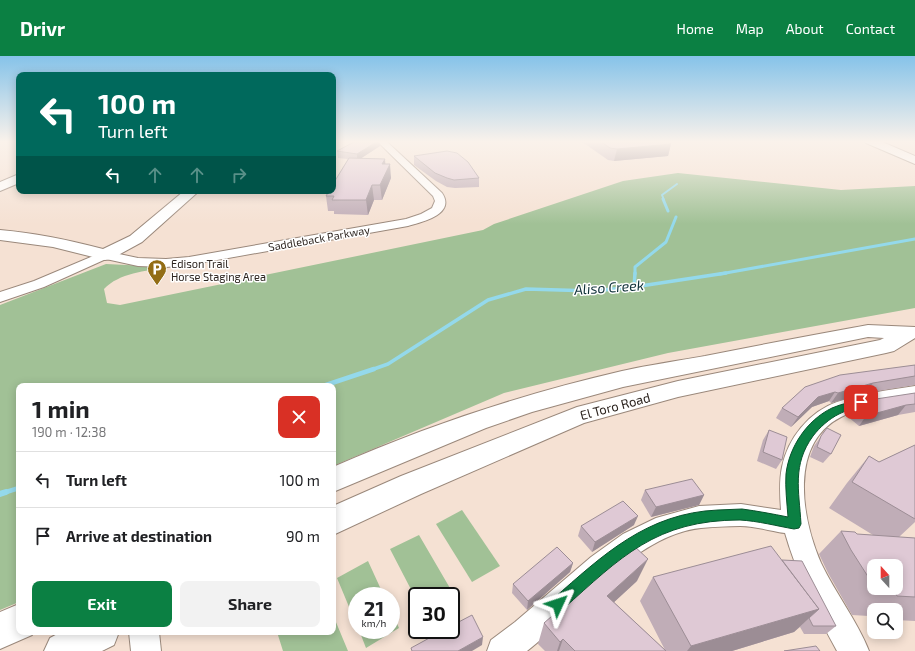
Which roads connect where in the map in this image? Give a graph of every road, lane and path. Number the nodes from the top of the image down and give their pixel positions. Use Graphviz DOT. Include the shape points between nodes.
graph roads {
  1 [pos="411,169"];
  2 [pos="16,179"];
  3 [pos="0,187"];
  4 [pos="188,194"];
  5 [pos="0,235"];
  6 [pos="106,256"];
  7 [pos="0,298"];
  8 [pos="913,332"];
  9 [pos="915,393"];
  10 [pos="336,479"];
  11 [pos="336,520"];
  12 [pos="794,524"];
  13 [pos="16,623"];
  14 [pos="0,631"];
  15 [pos="95,635"];
  16 [pos="144,635"];
  17 [pos="63,651"];
  18 [pos="146,651"];
  19 [pos="502,651"];
  20 [pos="854,651"];
  1 -- 6 [label="street, Saddleback Parkway" via="441,200 434,213 408,222 189,261 138,262"];
  2 -- 3 [label="main road"];
  4 -- 6 [label="main road" via="136,239"];
  5 -- 6 [label="main road" via="40,238"];
  6 -- 7 [label="street"];
  8 -- 10 [label="main road, El Toro Road" via="868,331 601,384 477,421"];
  8 -- 11 [label="main road, El Toro Road" via="886,346 678,389 577,416 411,485"];
  9 -- 12 [label="street" via="835,411 816,425 800,446 794,460"];
  12 -- 19 [label="street" via="741,515 699,517 665,526 632,543 600,566 526,633"];
  12 -- 20 [label="street" via="820,591"];
  13 -- 14 [label="main road"];
  15 -- 17 [label="main road"];
  16 -- 18 [label="street"];
}
